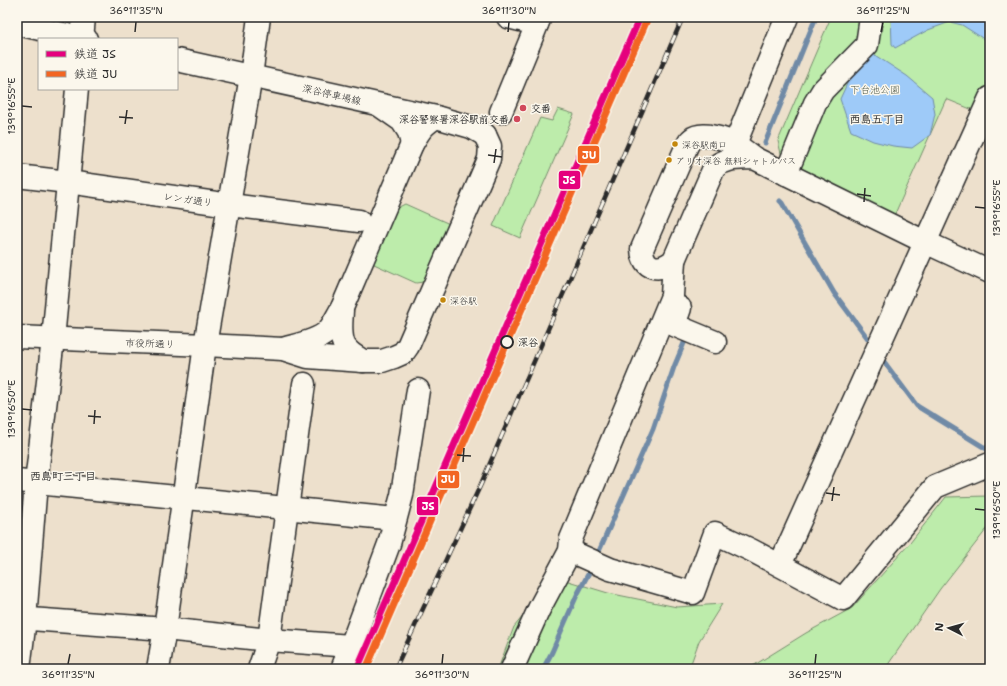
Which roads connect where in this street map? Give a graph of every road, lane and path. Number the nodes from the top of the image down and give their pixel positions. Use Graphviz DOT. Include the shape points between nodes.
graph roads {
  1 [pos="259,17"];
  2 [pos="508,17"];
  3 [pos="787,17"];
  4 [pos="871,17"];
  5 [pos="538,20"];
  6 [pos="17,24"];
  7 [pos="84,33"];
  8 [pos="178,60"];
  9 [pos="251,76"];
  10 [pos="77,90"];
  11 [pos="990,98"];
  12 [pos="379,105"];
  13 [pos="500,112"];
  14 [pos="436,117"];
  15 [pos="692,139"];
  16 [pos="412,144"];
  17 [pos="742,153"];
  18 [pos="714,168"];
  19 [pos="786,174"];
  20 [pos="17,176"];
  21 [pos="68,182"];
  22 [pos="230,205"];
  23 [pos="359,221"];
  24 [pos="925,242"];
  25 [pos="674,260"];
  26 [pos="651,266"];
  27 [pos="990,272"];
  28 [pos="342,308"];
  29 [pos="664,315"];
  30 [pos="17,337"];
  31 [pos="52,339"];
  32 [pos="715,342"];
  33 [pos="205,345"];
  34 [pos="283,349"];
  35 [pos="362,361"];
  36 [pos="304,384"];
  37 [pos="418,390"];
  38 [pos="990,464"];
  39 [pos="26,482"];
  40 [pos="183,498"];
  41 [pos="288,508"];
  42 [pos="395,519"];
  43 [pos="573,552"];
  44 [pos="780,565"];
  45 [pos="21,619"];
  46 [pos="165,629"];
  47 [pos="270,640"];
  48 [pos="351,646"];
  49 [pos="19,669"];
  50 [pos="158,669"];
  51 [pos="259,669"];
  52 [pos="342,669"];
  53 [pos="512,669"];
  1 -- 9 [label="street"];
  2 -- 5 [label="street"];
  3 -- 17 [label="street"];
  4 -- 19 [label="street" via="867,45 823,90 815,103"];
  5 -- 13 [label="street"];
  6 -- 7 [label="street"];
  8 -- 9 [label="street, 深谷停車場線"];
  9 -- 12 [label="street, 深谷停車場線"];
  9 -- 22 [label="street"];
  10 -- 21 [label="street"];
  11 -- 24 [label="street"];
  12 -- 14 [label="street, 深谷停車場線"];
  12 -- 16 [label="street" via="402,121 409,132"];
  14 -- 16 [label="street" via="420,129"];
  14 -- 35 [label="street, 深谷停車場線" via="486,134 490,146 489,159 408,346 403,353 394,357"];
  15 -- 17 [label="street" via="699,135 707,135"];
  15 -- 18 [label="street" via="709,156"];
  15 -- 26 [label="street" via="642,249 644,260"];
  16 -- 28 [label="street"];
  17 -- 18 [label="street"];
  17 -- 19 [label="street"];
  18 -- 25 [label="street"];
  19 -- 24 [label="street"];
  20 -- 21 [label="street, レンガ通り"];
  21 -- 22 [label="street, レンガ通り"];
  21 -- 31 [label="street"];
  22 -- 23 [label="street, レンガ通り"];
  22 -- 33 [label="street"];
  24 -- 27 [label="street"];
  24 -- 44 [label="street"];
  25 -- 26 [label="street" via="668,266"];
  25 -- 29 [label="street" via="672,296"];
  26 -- 29 [label="street" via="664,294"];
  28 -- 34 [label="street" via="327,332 312,340"];
  28 -- 35 [label="street" via="341,335 344,344"];
  29 -- 32 [label="street" via="669,323 676,306 680,308 674,325"];
  29 -- 43 [label="street" via="571,539"];
  30 -- 31 [label="street, 市役所通り"];
  31 -- 33 [label="street, 市役所通り"];
  31 -- 39 [label="street"];
  33 -- 34 [label="street, 市役所通り"];
  33 -- 40 [label="street"];
  34 -- 35 [label="street" via="308,357"];
  36 -- 41 [label="street"];
  37 -- 42 [label="street" via="402,495"];
  38 -- 44 [label="street" via="935,487 843,599"];
  39 -- 40 [label="street"];
  39 -- 45 [label="street"];
  40 -- 41 [label="street"];
  40 -- 46 [label="street"];
  41 -- 42 [label="street"];
  41 -- 47 [label="street"];
  42 -- 48 [label="street" via="389,544"];
  43 -- 44 [label="street" via="610,569 693,593 715,533"];
  43 -- 53 [label="street" via="539,608"];
  45 -- 46 [label="street"];
  45 -- 49 [label="street"];
  46 -- 47 [label="street"];
  46 -- 50 [label="street"];
  47 -- 48 [label="street"];
  47 -- 51 [label="street"];
  48 -- 52 [label="street"];
}
